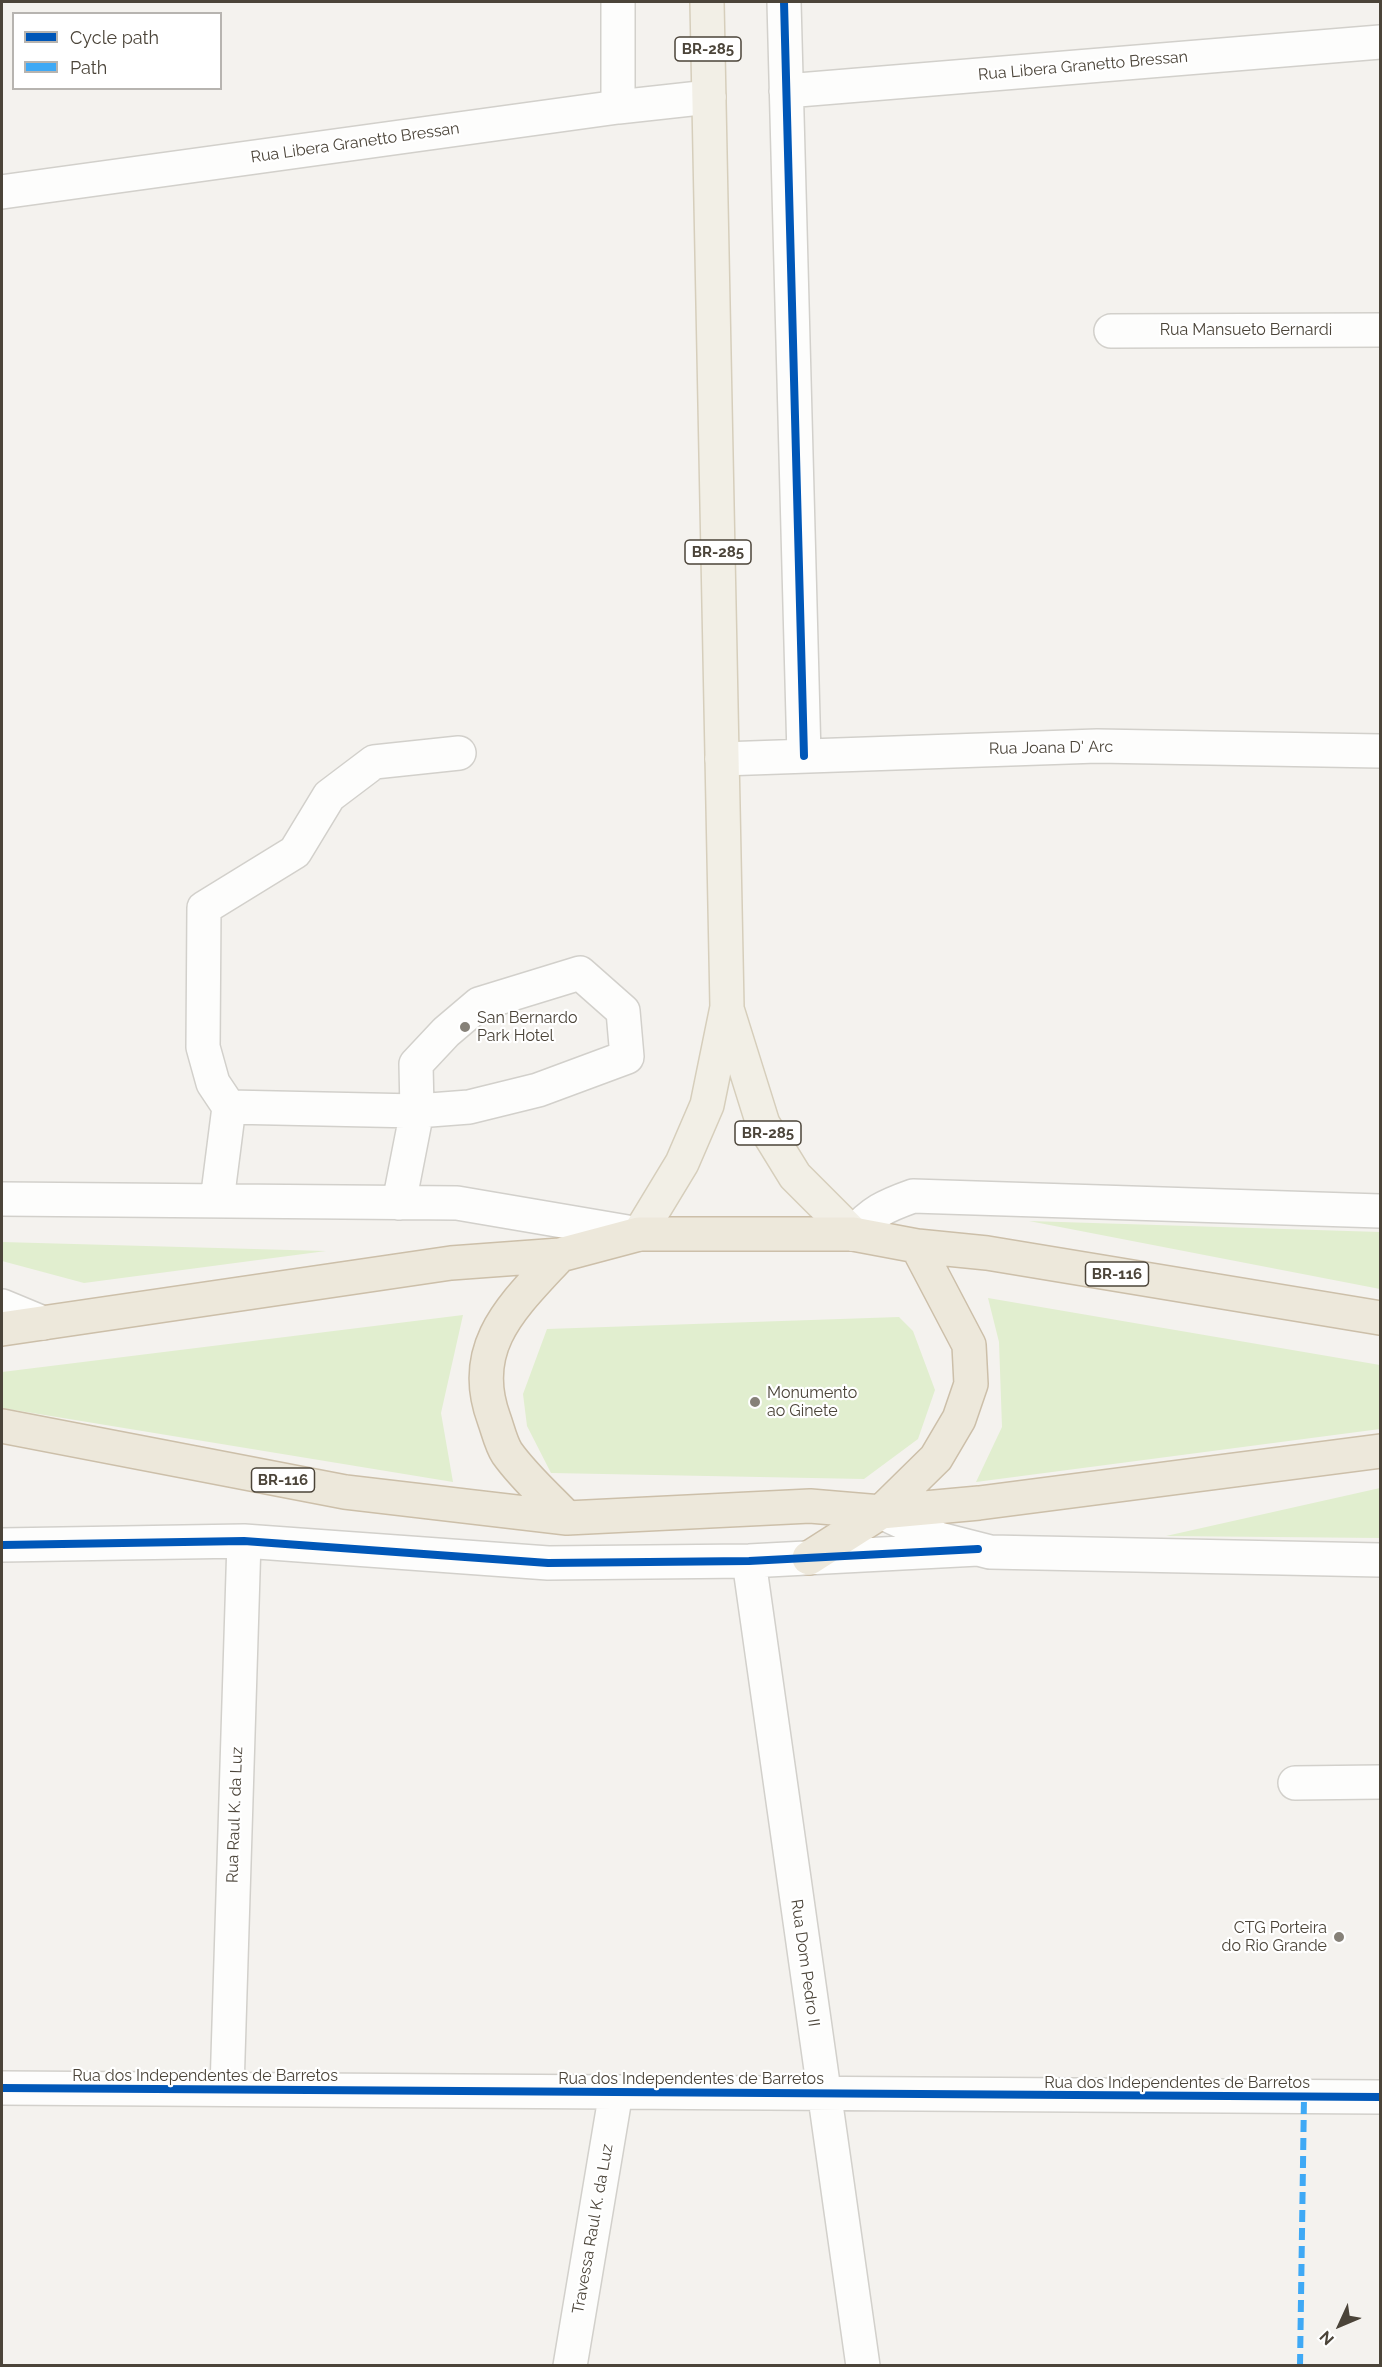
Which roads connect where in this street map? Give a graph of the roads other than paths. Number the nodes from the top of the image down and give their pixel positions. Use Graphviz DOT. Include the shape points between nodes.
graph roads {
  1 [pos="618,2"];
  2 [pos="707,2"];
  3 [pos="784,2"];
  4 [pos="1380,42"];
  5 [pos="786,91"];
  6 [pos="709,97"];
  7 [pos="618,107"];
  8 [pos="2,192"];
  9 [pos="1380,330"];
  10 [pos="1111,331"];
  11 [pos="1380,751"];
  12 [pos="459,753"];
  13 [pos="804,756"];
  14 [pos="722,759"];
  15 [pos="727,1007"];
  16 [pos="229,1107"];
  17 [pos="417,1112"];
  18 [pos="2,1199"];
  19 [pos="217,1201"];
  20 [pos="399,1203"];
  21 [pos="1380,1211"];
  22 [pos="639,1234"];
  23 [pos="853,1234"];
  24 [pos="917,1246"];
  25 [pos="560,1255"];
  26 [pos="2,1306"];
  27 [pos="1380,1318"];
  28 [pos="43,1323"];
  29 [pos="2,1329"];
  30 [pos="2,1426"];
  31 [pos="1380,1451"];
  32 [pos="881,1512"];
  33 [pos="567,1518"];
  34 [pos="244,1541"];
  35 [pos="2,1545"];
  36 [pos="978,1549"];
  37 [pos="809,1558"];
  38 [pos="1380,1560"];
  39 [pos="749,1561"];
  40 [pos="1380,1782"];
  41 [pos="1295,1783"];
  42 [pos="2,2088"];
  43 [pos="227,2090"];
  44 [pos="616,2092"];
  45 [pos="823,2094"];
  46 [pos="1380,2097"];
  47 [pos="570,2366"];
  48 [pos="863,2366"];
  1 -- 7 [label="street"];
  2 -- 6 [label="main road, BR-285"];
  3 -- 5 [label="street"];
  4 -- 5 [label="street, Rua Libera Granetto Bressan"];
  5 -- 13 [label="street"];
  6 -- 7 [label="street, Rua Libera Granetto Bressan"];
  6 -- 14 [label="main road, BR-285"];
  7 -- 8 [label="street, Rua Libera Granetto Bressan"];
  9 -- 10 [label="street, Rua Mansueto Bernardi"];
  11 -- 13 [label="street, Rua Joana D' Arc" via="1097,746"];
  12 -- 16 [label="street" via="374,762 329,796 295,852 204,908 203,1047 213,1083"];
  13 -- 14 [label="street, Rua Joana D' Arc"];
  14 -- 15 [label="main road, BR-285"];
  15 -- 22 [label="main road, BR-285" via="707,1106 682,1163"];
  15 -- 23 [label="main road, BR-285" via="763,1124 795,1176"];
  16 -- 17 [label="street"];
  16 -- 19 [label="street"];
  17 -- 17 [label="street" via="416,1064 479,1004 580,973 623,1011 627,1057 538,1090 469,1107"];
  17 -- 20 [label="street"];
  18 -- 19 [label="street"];
  19 -- 20 [label="street"];
  20 -- 22 [label="street" via="457,1203"];
  21 -- 23 [label="street" via="913,1197 883,1207"];
  22 -- 23 [label="highway, BR-116"];
  22 -- 25 [label="highway, BR-116"];
  23 -- 24 [label="highway, BR-116"];
  24 -- 27 [label="highway, BR-116" via="987,1253"];
  24 -- 32 [label="highway" via="969,1344 971,1384 959,1419 936,1458"];
  25 -- 28 [label="highway, BR-116" via="451,1263"];
  25 -- 33 [label="highway" via="519,1299 497,1330 486,1366 489,1404 506,1452"];
  26 -- 28 [label="street"];
  28 -- 29 [label="highway, BR-116"];
  30 -- 33 [label="highway, BR-116" via="345,1492"];
  31 -- 32 [label="highway, BR-116"];
  32 -- 33 [label="highway, BR-116" via="810,1506"];
  32 -- 36 [label="street" via="939,1539"];
  32 -- 37 [label="highway"];
  34 -- 35 [label="street"];
  34 -- 39 [label="street" via="548,1563"];
  34 -- 43 [label="street, Rua Raul K. da Luz"];
  36 -- 37 [label="street"];
  36 -- 38 [label="street"];
  37 -- 39 [label="street"];
  39 -- 45 [label="street, Rua Dom Pedro II"];
  40 -- 41 [label="street"];
  42 -- 43 [label="street, Rua dos Independentes de Barretos"];
  43 -- 44 [label="street, Rua dos Independentes de Barretos"];
  44 -- 45 [label="street, Rua dos Independentes de Barretos"];
  44 -- 47 [label="street, Travessa Raul K. da Luz"];
  45 -- 46 [label="street, Rua dos Independentes de Barretos"];
  45 -- 48 [label="street, Rua Dom Pedro II"];
}
